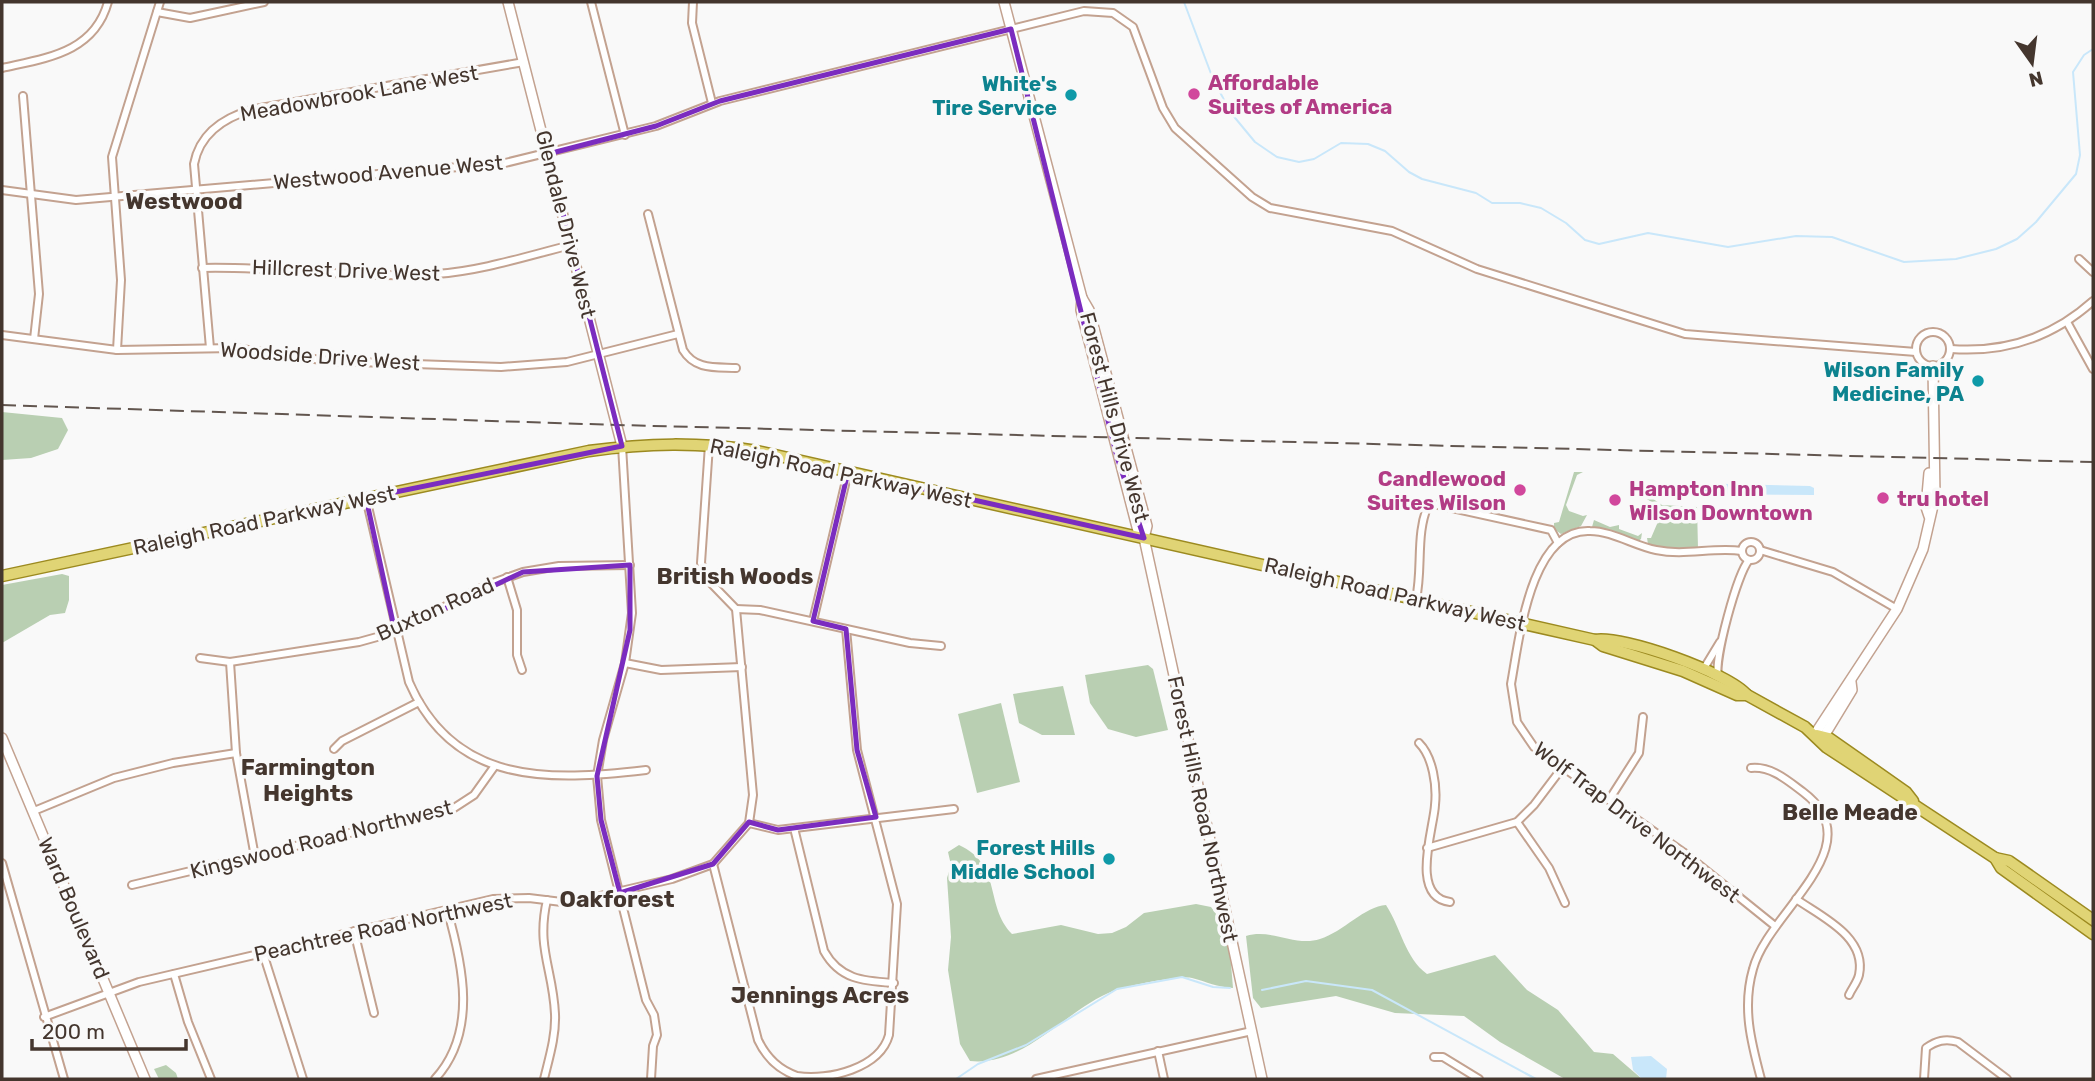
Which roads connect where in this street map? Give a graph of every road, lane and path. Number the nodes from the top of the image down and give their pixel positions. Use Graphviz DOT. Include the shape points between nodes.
graph roads {
  1 [pos="108,2"];
  2 [pos="160,2"];
  3 [pos="264,2"];
  4 [pos="508,2"];
  5 [pos="591,2"];
  6 [pos="693,2"];
  7 [pos="1004,2"];
  8 [pos="157,12"];
  9 [pos="1011,29"];
  10 [pos="524,62"];
  11 [pos="2,68"];
  12 [pos="23,96"];
  13 [pos="712,103"];
  14 [pos="625,135"];
  15 [pos="548,154"];
  16 [pos="195,190"];
  17 [pos="2,191"];
  18 [pos="31,195"];
  19 [pos="113,198"];
  20 [pos="648,215"];
  21 [pos="571,245"];
  22 [pos="2079,259"];
  23 [pos="202,268"];
  24 [pos="2093,272"];
  25 [pos="2093,301"];
  26 [pos="2067,322"];
  27 [pos="678,334"];
  28 [pos="2,335"];
  29 [pos="34,339"];
  30 [pos="210,348"];
  31 [pos="1951,349"];
  32 [pos="117,350"];
  33 [pos="1916,352"];
  34 [pos="600,354"];
  35 [pos="1933,366"];
  36 [pos="736,368"];
  37 [pos="2093,369"];
  38 [pos="709,444"];
  39 [pos="622,446"];
  40 [pos="848,472"];
  41 [pos="366,498"];
  42 [pos="1144,538"];
  43 [pos="1558,543"];
  44 [pos="1760,550"];
  45 [pos="1742,551"];
  46 [pos="1749,560"];
  47 [pos="630,565"];
  48 [pos="2,576"];
  49 [pos="507,577"];
  50 [pos="1416,599"];
  51 [pos="736,609"];
  52 [pos="1896,609"];
  53 [pos="813,621"];
  54 [pos="1524,624"];
  55 [pos="846,629"];
  56 [pos="395,632"];
  57 [pos="1595,640"];
  58 [pos="1721,640"];
  59 [pos="941,646"];
  60 [pos="200,658"];
  61 [pos="230,662"];
  62 [pos="625,663"];
  63 [pos="742,667"];
  64 [pos="522,670"];
  65 [pos="1703,670"];
  66 [pos="1718,677"];
  67 [pos="1747,695"];
  68 [pos="419,702"];
  69 [pos="1643,717"];
  70 [pos="1819,737"];
  71 [pos="2,738"];
  72 [pos="1419,743"];
  73 [pos="334,749"];
  74 [pos="236,753"];
  75 [pos="494,767"];
  76 [pos="1562,768"];
  77 [pos="1751,768"];
  78 [pos="646,770"];
  79 [pos="597,776"];
  80 [pos="1609,800"];
  81 [pos="954,809"];
  82 [pos="34,811"];
  83 [pos="876,817"];
  84 [pos="1517,822"];
  85 [pos="749,823"];
  86 [pos="794,828"];
  87 [pos="1426,848"];
  88 [pos="255,857"];
  89 [pos="1995,858"];
  90 [pos="2,863"];
  91 [pos="713,864"];
  92 [pos="132,885"];
  93 [pos="620,893"];
  94 [pos="1796,898"];
  95 [pos="547,900"];
  96 [pos="1450,902"];
  97 [pos="1565,903"];
  98 [pos="447,909"];
  99 [pos="2093,920"];
  100 [pos="1775,926"];
  101 [pos="354,931"];
  102 [pos="2093,934"];
  103 [pos="263,953"];
  104 [pos="174,974"];
  105 [pos="894,983"];
  106 [pos="109,993"];
  107 [pos="1849,995"];
  108 [pos="374,1013"];
  109 [pos="44,1017"];
  110 [pos="1252,1031"];
  111 [pos="1158,1051"];
  112 [pos="1434,1058"];
  113 [pos="1059,1076"];
  114 [pos="2003,1078"];
  115 [pos="64,1079"];
  116 [pos="145,1079"];
  117 [pos="211,1079"];
  118 [pos="303,1079"];
  119 [pos="435,1079"];
  120 [pos="544,1079"];
  121 [pos="651,1079"];
  122 [pos="1036,1079"];
  123 [pos="1164,1079"];
  124 [pos="1262,1079"];
  125 [pos="1479,1079"];
  126 [pos="1761,1079"];
  127 [pos="1924,1079"];
  1 -- 11 [label="street" via="93,32 73,49"];
  2 -- 8 [label="street"];
  3 -- 8 [label="street" via="190,18"];
  4 -- 10 [label="main road, Glendale Drive West"];
  5 -- 14 [label="street"];
  6 -- 13 [label="street" via="692,23"];
  7 -- 9 [label="main road, Forest Hills Drive West"];
  8 -- 19 [label="street" via="115,144"];
  9 -- 13 [label="street, Westwood Avenue West"];
  9 -- 33 [label="street, Westwood Avenue West" via="1092,10 1121,16 1139,37 1156,91 1181,135 1252,197 1278,210 1392,232 1477,269 1685,334"];
  9 -- 42 [label="main road, Forest Hills Drive West" via="1130,460 1147,526"];
  10 -- 15 [label="main road, Glendale Drive West"];
  10 -- 16 [label="street, Meadowbrook Lane West" via="232,115 208,135 196,154"];
  12 -- 18 [label="street"];
  13 -- 14 [label="street, Westwood Avenue West" via="678,120"];
  14 -- 15 [label="street, Westwood Avenue West"];
  15 -- 16 [label="street, Westwood Avenue West" via="505,163"];
  15 -- 21 [label="main road, Glendale Drive West"];
  16 -- 19 [label="street, Westwood Avenue West"];
  16 -- 23 [label="street, Meadowbrook Lane West"];
  17 -- 18 [label="street, Westwood Avenue West"];
  18 -- 19 [label="street, Westwood Avenue West"];
  18 -- 29 [label="street" via="39,294"];
  19 -- 32 [label="street" via="121,280"];
  20 -- 27 [label="street"];
  21 -- 23 [label="street, Hillcrest Drive West" via="437,274"];
  21 -- 34 [label="main road, Glendale Drive West"];
  22 -- 24 [label="street"];
  23 -- 30 [label="street, Meadowbrook Lane West"];
  25 -- 26 [label="street"];
  26 -- 31 [label="street" via="2010,346"];
  26 -- 37 [label="street"];
  27 -- 34 [label="street, Woodside Drive West"];
  27 -- 36 [label="street" via="683,350 696,363"];
  28 -- 29 [label="street, Woodside Drive West"];
  29 -- 32 [label="street, Woodside Drive West"];
  30 -- 32 [label="street, Woodside Drive West"];
  30 -- 34 [label="street, Woodside Drive West" via="329,361 501,367 553,364"];
  31 -- 33 [label="street" via="1947,338 1932,331 1921,336"];
  31 -- 35 [label="street" via="1947,359"];
  33 -- 35 [label="street" via="1922,362"];
  34 -- 39 [label="main road, Glendale Drive West"];
  35 -- 52 [label="main road" via="1929,516 1923,549"];
  38 -- 39 [label="main road, Raleigh Road Parkway West"];
  38 -- 40 [label="main road, Raleigh Road Parkway West"];
  38 -- 51 [label="street" via="701,563 707,579"];
  39 -- 41 [label="main road, Raleigh Road Parkway West"];
  39 -- 47 [label="street"];
  40 -- 42 [label="main road, Raleigh Road Parkway West"];
  40 -- 53 [label="street"];
  41 -- 48 [label="main road, Raleigh Road Parkway West"];
  41 -- 56 [label="street"];
  42 -- 50 [label="main road, Raleigh Road Parkway West"];
  42 -- 110 [label="main road, Forest Hills Road Northwest"];
  43 -- 45 [label="street" via="1569,534 1592,530 1666,552"];
  43 -- 50 [label="street" via="1551,530 1429,503 1420,540"];
  43 -- 54 [label="street, Wolf Trap Drive Northwest" via="1535,575"];
  44 -- 45 [label="street" via="1751,542"];
  44 -- 46 [label="street" via="1757,558"];
  44 -- 52 [label="street" via="1833,572"];
  45 -- 46 [label="street"];
  46 -- 58 [label="street"];
  47 -- 49 [label="street, Buxton Road" via="559,566"];
  47 -- 62 [label="street" via="632,614"];
  49 -- 56 [label="street, Buxton Road"];
  49 -- 64 [label="street" via="517,610 517,655"];
  50 -- 54 [label="main road, Raleigh Road Parkway West"];
  51 -- 53 [label="street"];
  51 -- 63 [label="street"];
  52 -- 70 [label="main road" via="1851,682 1852,690"];
  53 -- 55 [label="street"];
  54 -- 57 [label="main road, Raleigh Road Parkway West"];
  54 -- 76 [label="street, Wolf Trap Drive Northwest" via="1511,684 1513,707 1529,742"];
  55 -- 59 [label="street"];
  55 -- 83 [label="street" via="857,750"];
  56 -- 61 [label="street, Buxton Road" via="340,646"];
  56 -- 68 [label="street"];
  57 -- 65 [label="main road, Raleigh Road Parkway West" via="1618,641"];
  57 -- 67 [label="main road, Raleigh Road Parkway West"];
  58 -- 65 [label="street"];
  58 -- 66 [label="street" via="1715,664"];
  60 -- 61 [label="street, Buxton Road"];
  61 -- 74 [label="street"];
  62 -- 63 [label="street" via="662,670"];
  62 -- 79 [label="street"];
  63 -- 85 [label="street" via="753,796"];
  65 -- 66 [label="main road, Raleigh Road Parkway West"];
  66 -- 67 [label="main road, Raleigh Road Parkway West" via="1741,687"];
  67 -- 70 [label="main road, Raleigh Road Parkway West"];
  68 -- 73 [label="street"];
  68 -- 75 [label="street" via="455,743"];
  69 -- 80 [label="street" via="1640,753"];
  70 -- 89 [label="main road, Raleigh Road Parkway West" via="1906,792 1913,802"];
  71 -- 82 [label="main road, Ward Boulevard"];
  72 -- 87 [label="street" via="1427,751 1435,793"];
  74 -- 82 [label="street" via="114,778"];
  74 -- 88 [label="street"];
  75 -- 79 [label="street" via="548,777"];
  75 -- 88 [label="street, Kingswood Road Northwest" via="474,795 454,808"];
  76 -- 80 [label="street, Wolf Trap Drive Northwest"];
  76 -- 84 [label="street"];
  77 -- 94 [label="street" via="1781,776 1826,816 1829,844"];
  78 -- 79 [label="street"];
  79 -- 93 [label="street" via="601,820"];
  80 -- 100 [label="street, Wolf Trap Drive Northwest"];
  81 -- 83 [label="street"];
  82 -- 106 [label="main road, Ward Boulevard"];
  83 -- 86 [label="street"];
  83 -- 105 [label="street" via="897,904"];
  84 -- 87 [label="street"];
  84 -- 97 [label="street" via="1549,868"];
  85 -- 86 [label="street" via="771,830"];
  85 -- 91 [label="street"];
  86 -- 105 [label="street" via="830,961 853,978"];
  87 -- 96 [label="street" via="1434,892"];
  88 -- 92 [label="street, Kingswood Road Northwest"];
  89 -- 99 [label="main road, Raleigh Road Parkway West" via="2009,861"];
  89 -- 102 [label="main road, Raleigh Road Parkway West" via="2001,868"];
  90 -- 109 [label="street"];
  91 -- 93 [label="street, Peachtree Road Northwest"];
  91 -- 105 [label="street" via="758,1040 767,1056 783,1069 800,1077 820,1078 849,1072 875,1058 888,1038"];
  93 -- 95 [label="street, Peachtree Road Northwest" via="570,903"];
  93 -- 121 [label="street" via="656,1026"];
  94 -- 100 [label="street"];
  94 -- 107 [label="street" via="1854,945 1860,966"];
  95 -- 98 [label="street, Peachtree Road Northwest" via="509,897"];
  95 -- 120 [label="street" via="542,943 555,1023"];
  98 -- 101 [label="street, Peachtree Road Northwest"];
  98 -- 119 [label="street" via="462,973 463,1000 455,1051"];
  100 -- 126 [label="street" via="1756,959 1747,1001"];
  101 -- 103 [label="street, Peachtree Road Northwest"];
  101 -- 108 [label="street"];
  103 -- 104 [label="street, Peachtree Road Northwest"];
  103 -- 118 [label="street"];
  104 -- 106 [label="street, Peachtree Road Northwest"];
  104 -- 117 [label="street"];
  106 -- 109 [label="street, Peachtree Road Northwest"];
  106 -- 116 [label="main road, Ward Boulevard"];
  109 -- 115 [label="street"];
  110 -- 111 [label="street"];
  110 -- 124 [label="main road, Forest Hills Road Northwest"];
  111 -- 113 [label="street"];
  111 -- 123 [label="street"];
  112 -- 125 [label="street" via="1443,1057"];
  113 -- 122 [label="street"];
  114 -- 127 [label="street" via="1950,1039 1926,1048"];
}
